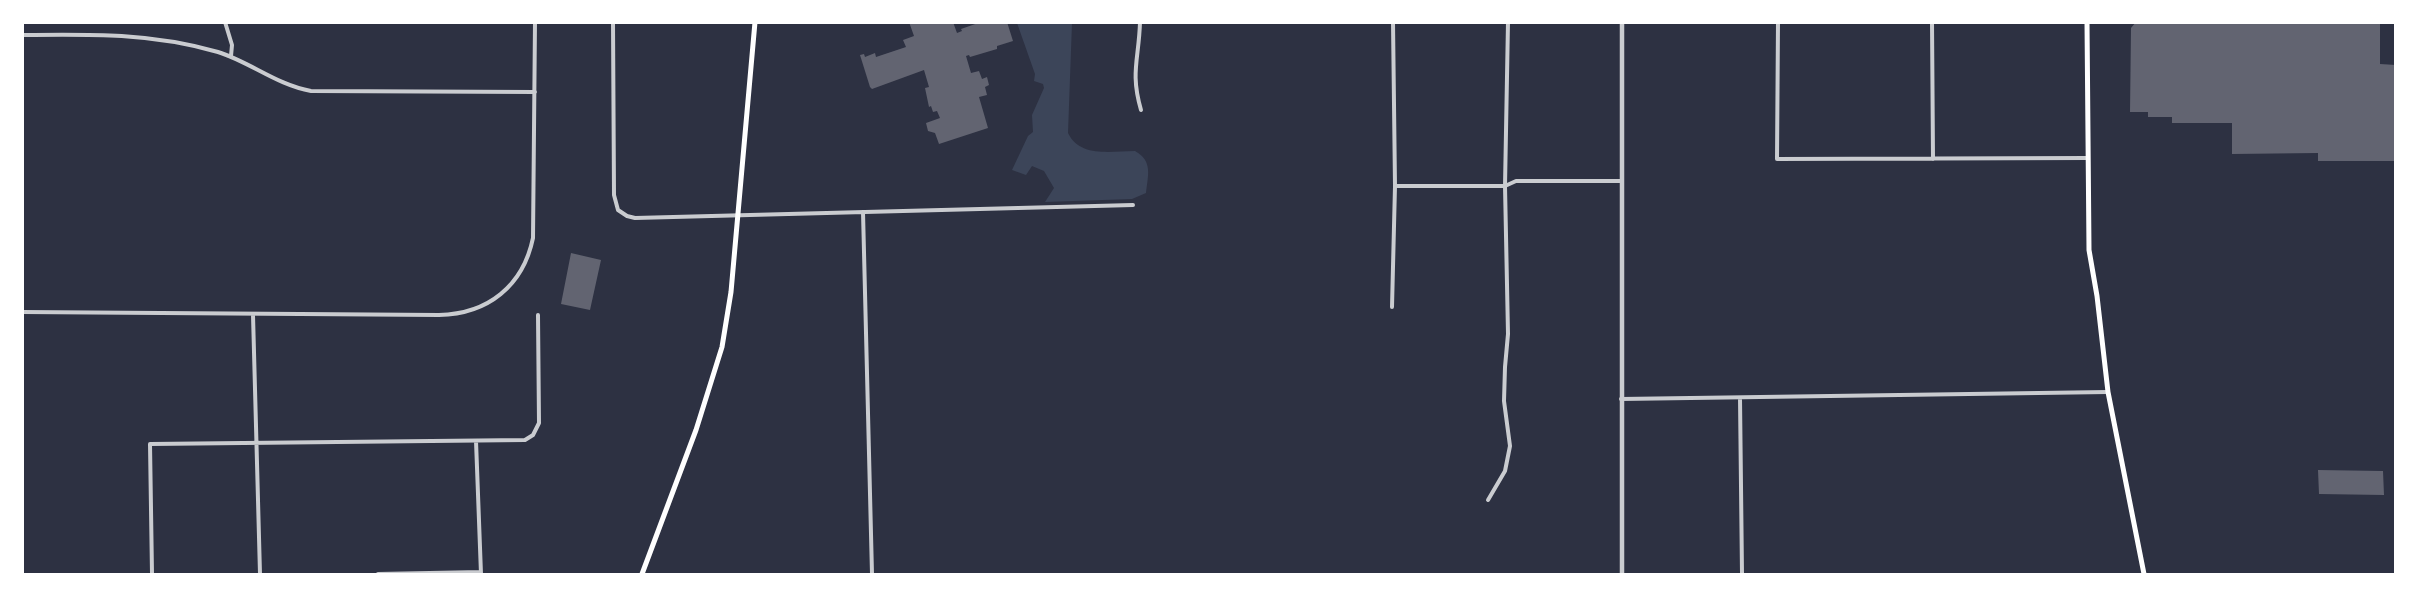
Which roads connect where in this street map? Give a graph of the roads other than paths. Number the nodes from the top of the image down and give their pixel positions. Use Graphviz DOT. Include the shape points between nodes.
graph roads {
  1 [pos="225,22"];
  2 [pos="535,22"];
  3 [pos="613,22"];
  4 [pos="755,22"];
  5 [pos="1140,22"];
  6 [pos="1393,22"];
  7 [pos="1508,22"];
  8 [pos="1622,22"];
  9 [pos="1778,22"];
  10 [pos="1932,22"];
  11 [pos="2087,22"];
  12 [pos="22,35"];
  13 [pos="231,57"];
  14 [pos="535,92"];
  15 [pos="1141,110"];
  16 [pos="2088,158"];
  17 [pos="1933,159"];
  18 [pos="1622,181"];
  19 [pos="1395,186"];
  20 [pos="1505,186"];
  21 [pos="1133,205"];
  22 [pos="863,212"];
  23 [pos="738,215"];
  24 [pos="1392,308"];
  25 [pos="22,312"];
  26 [pos="253,315"];
  27 [pos="538,315"];
  28 [pos="2108,392"];
  29 [pos="1740,398"];
  30 [pos="1622,399"];
  31 [pos="476,441"];
  32 [pos="257,444"];
  33 [pos="1488,500"];
  34 [pos="481,573"];
  35 [pos="152,574"];
  36 [pos="260,574"];
  37 [pos="378,574"];
  38 [pos="642,574"];
  39 [pos="872,574"];
  40 [pos="1622,574"];
  41 [pos="1742,574"];
  42 [pos="2144,574"];
  1 -- 13 [label="street" via="232,45"];
  2 -- 14 [label="street"];
  3 -- 23 [label="street" via="612,177 618,210 635,218"];
  4 -- 23 [label="main road"];
  5 -- 15 [label="street" via="1134,77"];
  6 -- 19 [label="street"];
  7 -- 20 [label="street"];
  8 -- 18 [label="street"];
  9 -- 17 [label="street" via="1777,159"];
  10 -- 17 [label="street"];
  11 -- 16 [label="main road"];
  12 -- 13 [label="street" via="141,36"];
  13 -- 14 [label="street" via="285,84 311,91"];
  14 -- 26 [label="street" via="533,238 515,279 495,299 467,313 439,315"];
  16 -- 17 [label="street"];
  16 -- 28 [label="main road" via="2089,250"];
  18 -- 20 [label="street" via="1516,181"];
  18 -- 30 [label="street"];
  19 -- 20 [label="street"];
  19 -- 24 [label="street"];
  20 -- 33 [label="street" via="1508,334 1504,401 1510,446 1505,471"];
  21 -- 22 [label="street"];
  22 -- 23 [label="street"];
  22 -- 39 [label="street"];
  23 -- 38 [label="main road" via="722,347 697,428"];
  25 -- 26 [label="street"];
  26 -- 32 [label="street"];
  27 -- 31 [label="street" via="539,423 525,440"];
  28 -- 29 [label="street"];
  28 -- 42 [label="main road"];
  29 -- 30 [label="street"];
  29 -- 41 [label="street"];
  30 -- 40 [label="street"];
  31 -- 32 [label="street"];
  31 -- 34 [label="street"];
  32 -- 35 [label="street" via="150,444"];
  32 -- 36 [label="street"];
  34 -- 37 [label="street"];
}
